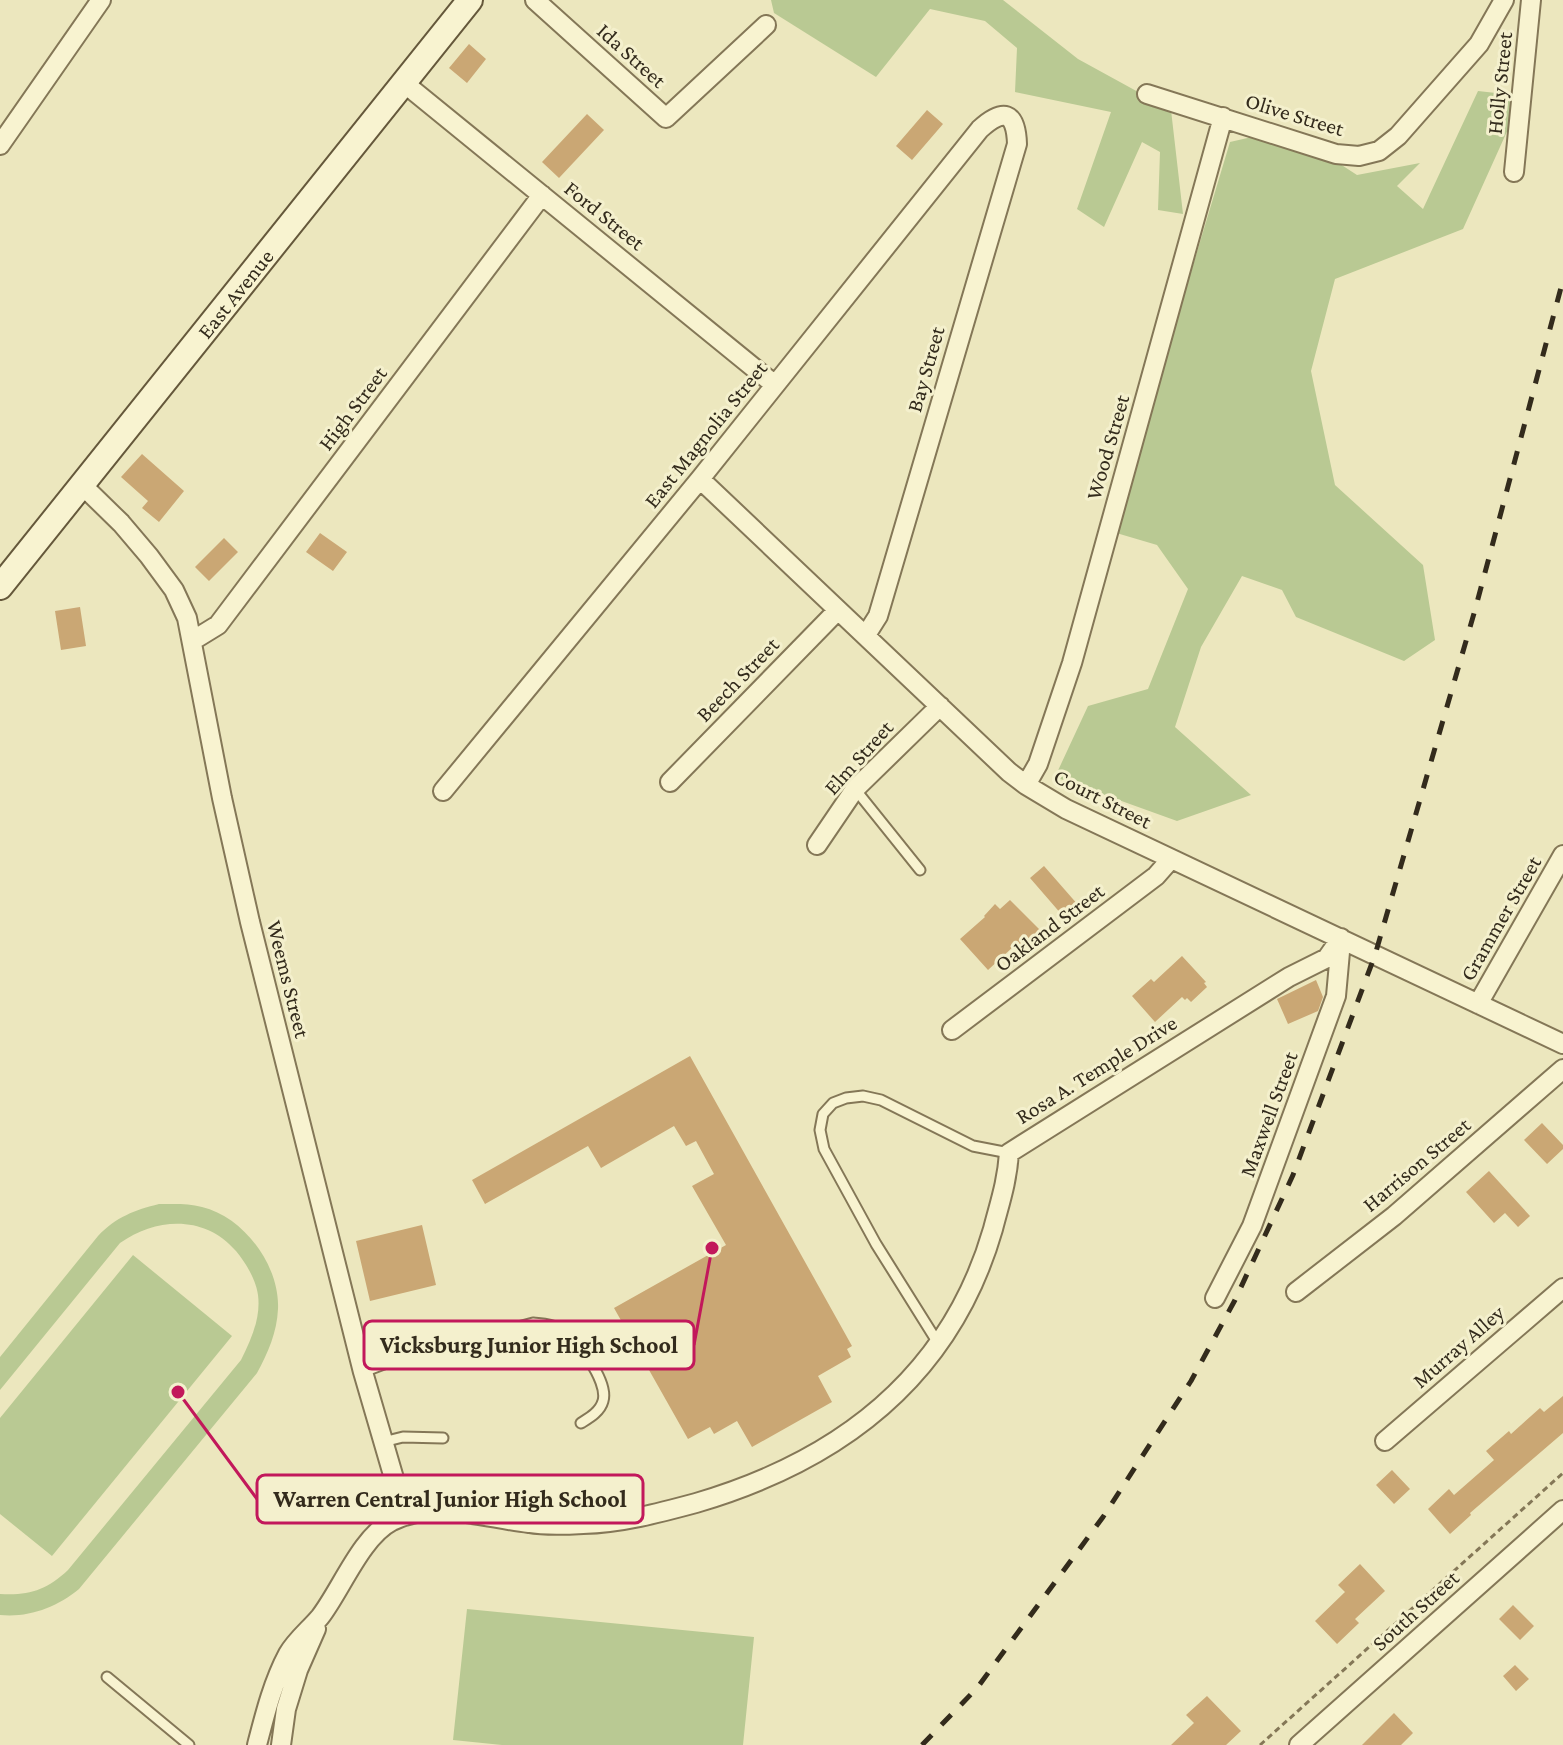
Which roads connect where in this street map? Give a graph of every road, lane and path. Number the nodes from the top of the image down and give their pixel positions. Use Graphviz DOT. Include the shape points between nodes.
graph roads {
  1 [pos="101,0"];
  2 [pos="470,0"];
  3 [pos="535,0"];
  4 [pos="1504,0"];
  5 [pos="1531,0"];
  6 [pos="766,25"];
  7 [pos="404,83"];
  8 [pos="1147,94"];
  9 [pos="1008,116"];
  10 [pos="1223,117"];
  11 [pos="0,145"];
  12 [pos="1514,172"];
  13 [pos="542,195"];
  14 [pos="775,385"];
  15 [pos="700,479"];
  16 [pos="81,484"];
  17 [pos="0,587"];
  18 [pos="838,610"];
  19 [pos="866,635"];
  20 [pos="192,641"];
  21 [pos="940,706"];
  22 [pos="670,782"];
  23 [pos="1026,785"];
  24 [pos="855,789"];
  25 [pos="443,791"];
  26 [pos="817,845"];
  27 [pos="1563,855"];
  28 [pos="1171,859"];
  29 [pos="920,870"];
  30 [pos="1341,938"];
  31 [pos="1478,1004"];
  32 [pos="952,1030"];
  33 [pos="1563,1044"];
  34 [pos="1563,1069"];
  35 [pos="1009,1153"];
  36 [pos="1563,1288"];
  37 [pos="1296,1292"];
  38 [pos="1215,1298"];
  39 [pos="939,1346"];
  40 [pos="363,1372"];
  41 [pos="581,1423"];
  42 [pos="443,1438"];
  43 [pos="1385,1441"];
  44 [pos="382,1442"];
  45 [pos="1563,1473"];
  46 [pos="482,1481"];
  47 [pos="1563,1510"];
  48 [pos="405,1516"];
  49 [pos="479,1516"];
  50 [pos="321,1615"];
  51 [pos="107,1677"];
  52 [pos="189,1745"];
  53 [pos="257,1745"];
  54 [pos="281,1745"];
  55 [pos="1260,1745"];
  56 [pos="1299,1745"];
  1 -- 11 [label="street"];
  2 -- 7 [label="street, East Avenue"];
  3 -- 6 [label="street, Ida Street" via="666,118"];
  4 -- 10 [label="street, Olive Street" via="1479,44 1379,151 1336,154"];
  5 -- 12 [label="street, Holly Street"];
  7 -- 13 [label="street, Ford Street"];
  7 -- 16 [label="street, East Avenue"];
  8 -- 10 [label="street, Olive Street"];
  9 -- 14 [label="street, East Magnolia Street" via="996,116 980,129"];
  9 -- 19 [label="street, Bay Street" via="1017,127 1017,144 878,616"];
  10 -- 23 [label="street, Wood Street" via="1072,663"];
  13 -- 14 [label="street, Ford Street"];
  13 -- 20 [label="street, High Street" via="218,625"];
  14 -- 15 [label="street, East Magnolia Street"];
  15 -- 18 [label="street, Court Street"];
  15 -- 25 [label="street, East Magnolia Street"];
  16 -- 17 [label="street, East Avenue"];
  16 -- 20 [label="street, Weems Street" via="121,523 174,590"];
  18 -- 19 [label="street, Court Street"];
  18 -- 22 [label="street, Beech Street"];
  19 -- 21 [label="street, Court Street"];
  20 -- 40 [label="street, Weems Street" via="250,922"];
  21 -- 23 [label="street, Court Street"];
  21 -- 24 [label="street, Elm Street"];
  23 -- 28 [label="street, Court Street"];
  24 -- 26 [label="street, Elm Street"];
  24 -- 29 [label="lane"];
  27 -- 31 [label="street, Grammer Street"];
  28 -- 30 [label="street, Court Street"];
  28 -- 32 [label="street, Oakland Street" via="1156,876"];
  30 -- 31 [label="street, Court Street"];
  30 -- 35 [label="street, Rosa A. Temple Drive" via="1327,958"];
  30 -- 38 [label="street, Maxwell Street" via="1336,996 1252,1226"];
  31 -- 33 [label="street, Court Street"];
  34 -- 37 [label="street, Harrison Street" via="1394,1216"];
  35 -- 39 [label="street, Rosa A. Temple Drive" via="988,1247"];
  35 -- 39 [label="lane" via="973,1146 863,1096 833,1103 823,1114 824,1149"];
  36 -- 43 [label="street, Murray Alley"];
  39 -- 49 [label="street, Rosa A. Temple Drive" via="869,1419 783,1470 735,1491 627,1520 533,1524"];
  40 -- 41 [label="lane" via="533,1323 547,1324 570,1336 600,1380 603,1402"];
  40 -- 44 [label="street, Weems Street"];
  42 -- 44 [label="lane"];
  44 -- 48 [label="street, Weems Street"];
  45 -- 55 [label="path"];
  46 -- 49 [label="lane"];
  47 -- 56 [label="street, South Street"];
  48 -- 49 [label="street, Rosa A. Temple Drive" via="443,1510"];
  48 -- 50 [label="street, Rosa A. Temple Drive" via="377,1532"];
  50 -- 53 [label="street, Rosa A. Temple Drive" via="289,1651"];
  50 -- 54 [label="street, Rosa A. Temple Drive" via="286,1709"];
  51 -- 52 [label="lane"];
}
